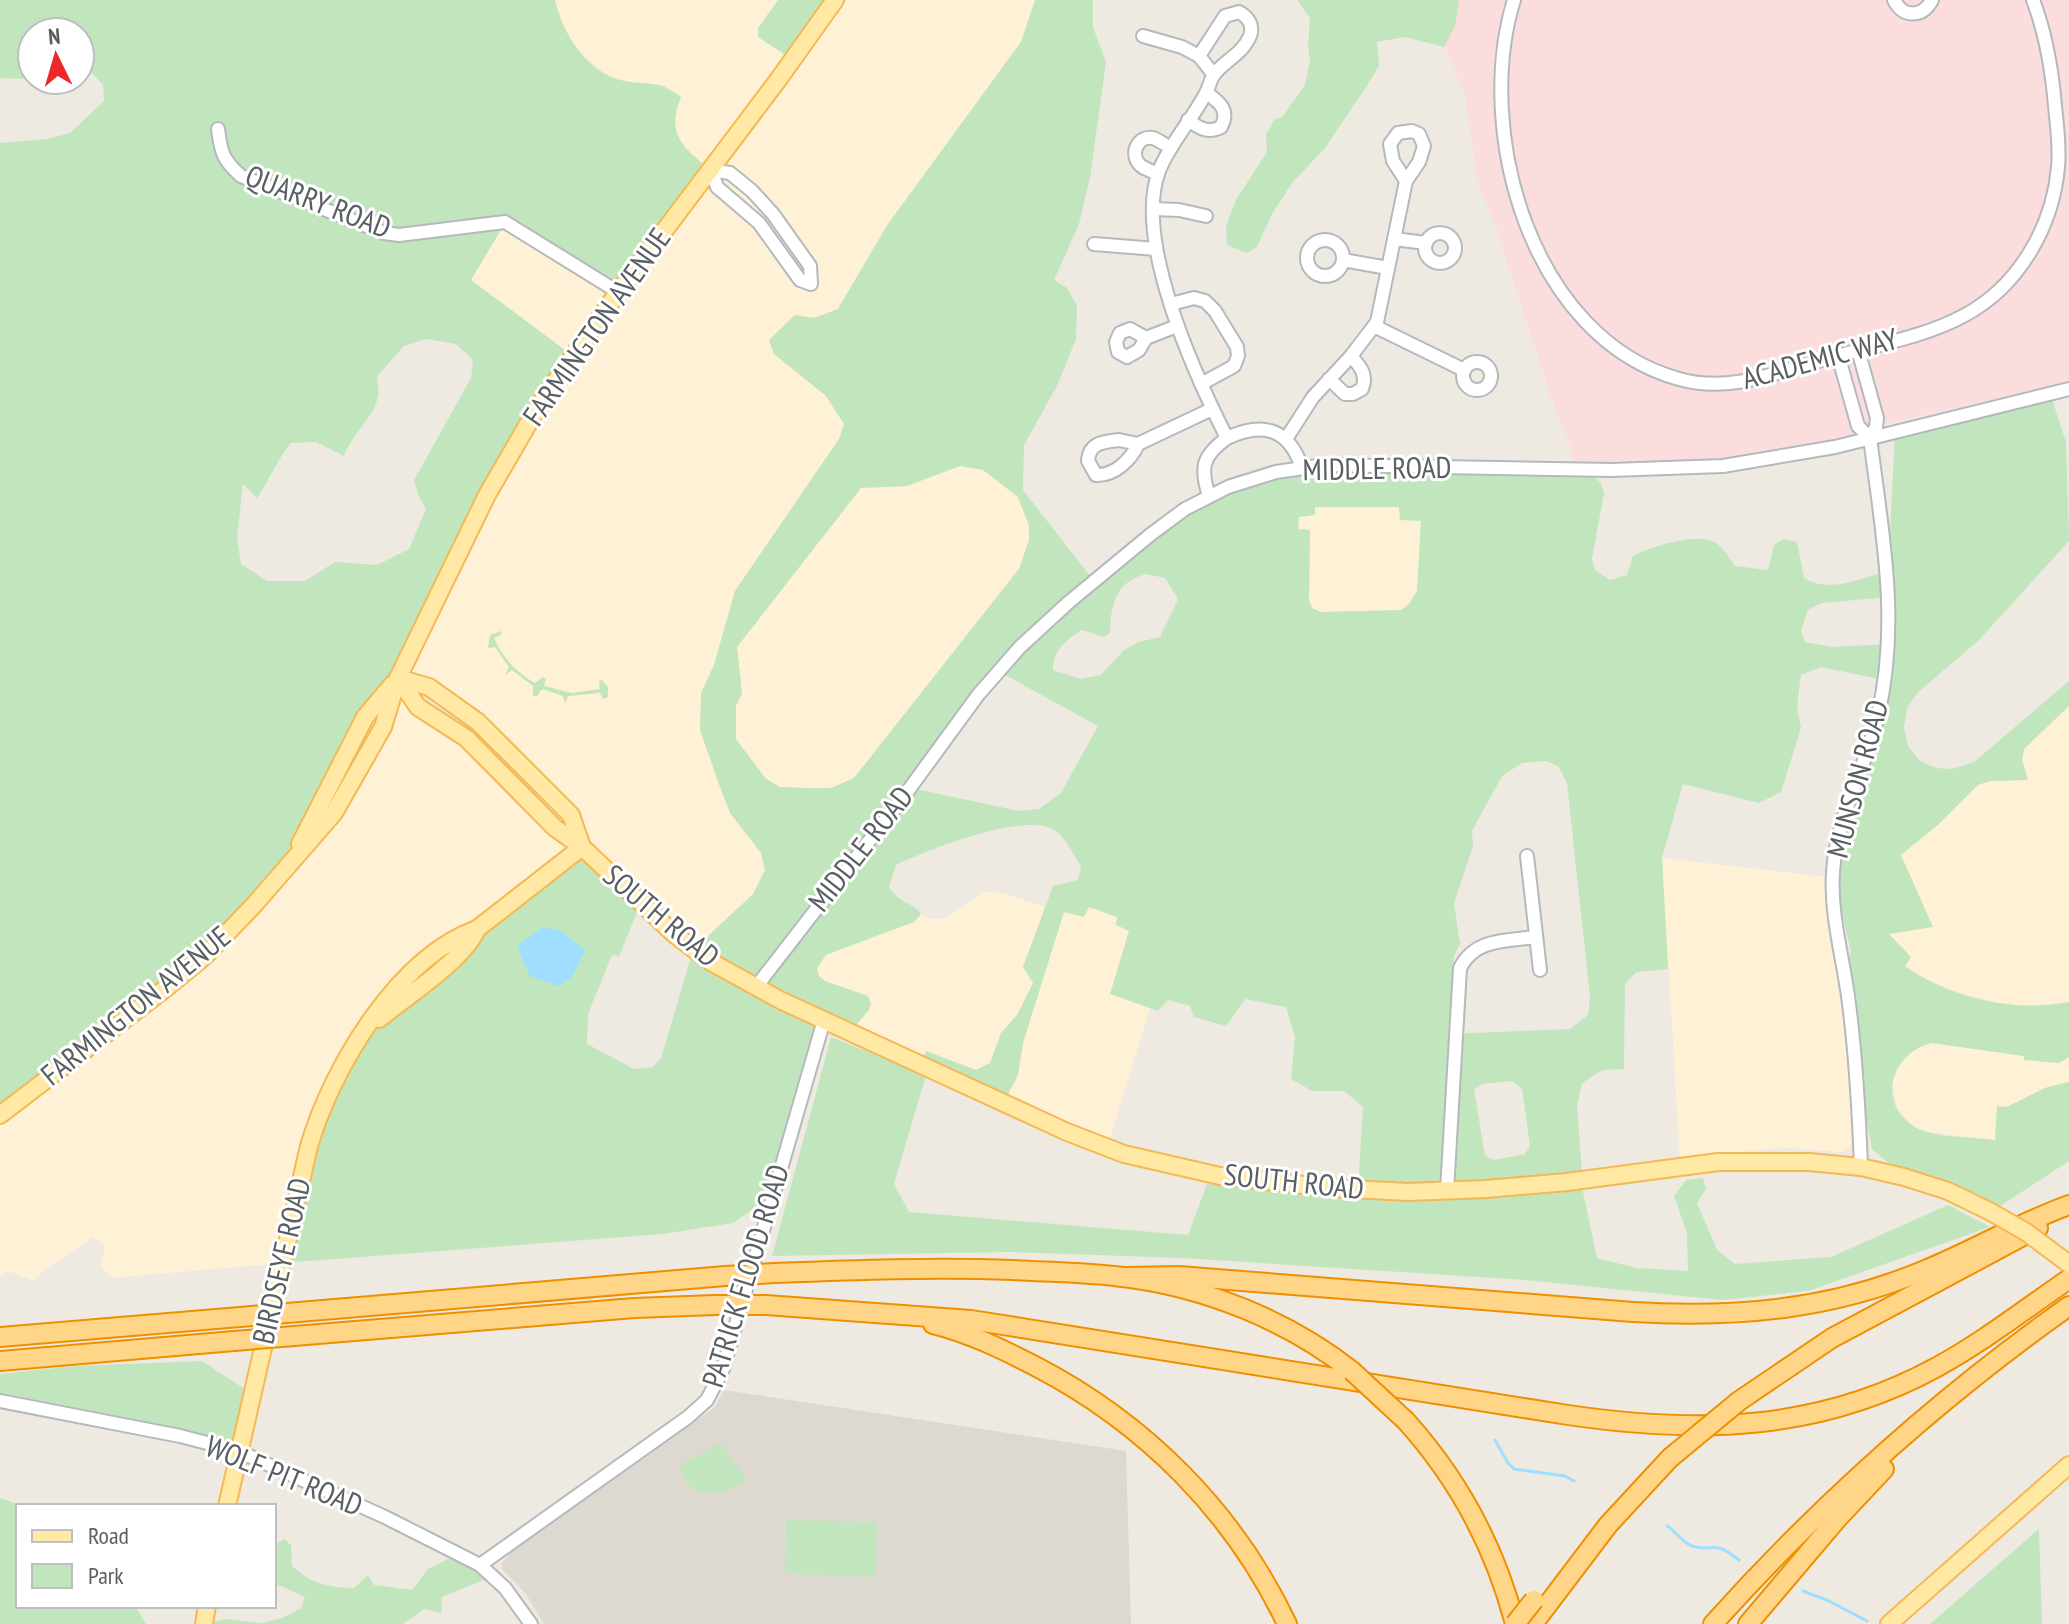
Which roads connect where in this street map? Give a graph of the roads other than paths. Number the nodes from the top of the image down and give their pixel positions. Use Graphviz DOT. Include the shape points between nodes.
graph roads {
  1 [pos="835,0"];
  2 [pos="1514,0"];
  3 [pos="1894,0"];
  4 [pos="1932,0"];
  5 [pos="2033,0"];
  6 [pos="1143,36"];
  7 [pos="1199,56"];
  8 [pos="1214,75"];
  9 [pos="1207,93"];
  10 [pos="1188,120"];
  11 [pos="218,129"];
  12 [pos="1171,148"];
  13 [pos="711,170"];
  14 [pos="1158,174"];
  15 [pos="1406,181"];
  16 [pos="1154,209"];
  17 [pos="1206,216"];
  18 [pos="1394,239"];
  19 [pos="1426,243"];
  20 [pos="1094,244"];
  21 [pos="1156,249"];
  22 [pos="1343,260"];
  23 [pos="1388,268"];
  24 [pos="618,292"];
  25 [pos="1171,304"];
  26 [pos="1177,326"];
  27 [pos="1374,326"];
  28 [pos="1146,338"];
  29 [pos="1858,350"];
  30 [pos="1838,355"];
  31 [pos="1351,356"];
  32 [pos="1464,370"];
  33 [pos="1329,379"];
  34 [pos="1201,384"];
  35 [pos="2069,389"];
  36 [pos="1212,409"];
  37 [pos="1227,438"];
  38 [pos="1870,438"];
  39 [pos="1286,439"];
  40 [pos="1138,444"];
  41 [pos="1302,468"];
  42 [pos="1209,496"];
  43 [pos="398,678"];
  44 [pos="582,847"];
  45 [pos="1527,856"];
  46 [pos="1536,937"];
  47 [pos="1540,970"];
  48 [pos="756,987"];
  49 [pos="824,1020"];
  50 [pos="0,1115"];
  51 [pos="1861,1167"];
  52 [pos="1447,1191"];
  53 [pos="2069,1205"];
  54 [pos="2069,1212"];
  55 [pos="2069,1264"];
  56 [pos="1123,1277"];
  57 [pos="2069,1279"];
  58 [pos="2069,1306"];
  59 [pos="880,1312"];
  60 [pos="0,1337"];
  61 [pos="0,1361"];
  62 [pos="0,1401"];
  63 [pos="1913,1428"];
  64 [pos="238,1451"];
  65 [pos="2069,1465"];
  66 [pos="227,1504"];
  67 [pos="480,1565"];
  68 [pos="1534,1614"];
  69 [pos="531,1624"];
  70 [pos="1287,1624"];
  71 [pos="1515,1624"];
  72 [pos="1713,1624"];
  73 [pos="1748,1624"];
  74 [pos="1889,1624"];
  1 -- 13 [label="main road, FARMINGTON AVENUE"];
  2 -- 30 [label="street, ACADEMIC WAY" via="1501,83 1515,187 1539,256 1574,308 1626,356 1691,382 1747,381"];
  3 -- 4 [label="street" via="1913,14"];
  5 -- 29 [label="street, ACADEMIC WAY" via="2048,49 2059,155 2040,235 2010,278 1967,315"];
  6 -- 7 [label="street"];
  7 -- 8 [label="street"];
  7 -- 8 [label="street" via="1225,16 1239,12 1247,17 1250,35 1237,56"];
  8 -- 9 [label="street"];
  9 -- 10 [label="street"];
  9 -- 10 [label="street" via="1225,112 1221,127 1204,130"];
  10 -- 12 [label="street"];
  11 -- 24 [label="street, QUARRY ROAD" via="226,163 241,176 373,230 399,235 505,222"];
  12 -- 14 [label="street"];
  12 -- 14 [label="street" via="1150,137 1136,148 1138,163"];
  13 -- 13 [label="street" via="717,187 759,223 800,280 811,284 810,266 773,214 730,173"];
  13 -- 24 [label="main road, FARMINGTON AVENUE"];
  14 -- 16 [label="street"];
  15 -- 18 [label="street"];
  16 -- 17 [label="street"];
  16 -- 21 [label="street"];
  18 -- 19 [label="street"];
  18 -- 23 [label="street"];
  20 -- 21 [label="street"];
  21 -- 25 [label="street"];
  22 -- 23 [label="street"];
  23 -- 27 [label="street"];
  24 -- 43 [label="main road, FARMINGTON AVENUE" via="528,424 487,495"];
  25 -- 26 [label="street"];
  25 -- 34 [label="street" via="1205,301 1237,347 1234,366"];
  26 -- 28 [label="street"];
  26 -- 34 [label="street"];
  27 -- 31 [label="street"];
  27 -- 32 [label="street"];
  29 -- 30 [label="street, ACADEMIC WAY"];
  29 -- 38 [label="street, MUNSON ROAD" via="1877,418"];
  30 -- 38 [label="street, MUNSON ROAD" via="1858,426"];
  31 -- 33 [label="street"];
  31 -- 33 [label="street" via="1363,371 1362,389 1345,394"];
  33 -- 39 [label="street"];
  34 -- 36 [label="street"];
  35 -- 38 [label="street, MIDDLE ROAD"];
  36 -- 37 [label="street"];
  36 -- 40 [label="street"];
  37 -- 39 [label="street" via="1255,429"];
  37 -- 42 [label="street" via="1204,465"];
  38 -- 41 [label="street, MIDDLE ROAD" via="1779,459 1693,469"];
  38 -- 51 [label="street, MUNSON ROAD" via="1888,572 1889,644 1878,716 1837,841 1832,877 1850,1006"];
  39 -- 41 [label="street"];
  41 -- 42 [label="street, MIDDLE ROAD" via="1251,479"];
  42 -- 48 [label="street, MIDDLE ROAD" via="1150,535 1069,602 998,671"];
  43 -- 44 [label="main road, SOUTH ROAD" via="418,707 466,738 555,828"];
  43 -- 50 [label="main road, FARMINGTON AVENUE" via="383,727 352,784 329,820 254,905 205,956"];
  44 -- 48 [label="main road, SOUTH ROAD" via="693,950"];
  44 -- 64 [label="main road, BIRDSEYE ROAD" via="477,929 459,935 424,962 387,997 340,1069 314,1129"];
  45 -- 46 [label="street"];
  46 -- 47 [label="street"];
  46 -- 52 [label="street" via="1481,945 1460,968"];
  48 -- 49 [label="main road, SOUTH ROAD"];
  49 -- 52 [label="main road, SOUTH ROAD" via="1067,1132 1150,1162 1293,1185"];
  49 -- 67 [label="street, PATRICK FLOOD ROAD" via="714,1390 688,1417"];
  51 -- 52 [label="main road, SOUTH ROAD" via="1739,1160"];
  51 -- 55 [label="main road, SOUTH ROAD, bridge" via="1928,1184 1991,1212"];
  53 -- 56 [label="highway" via="1877,1288 1807,1306 1741,1314 1649,1313 1179,1276"];
  54 -- 68 [label="highway, bridge" via="1839,1334 1739,1401 1670,1458 1569,1558"];
  56 -- 60 [label="highway, bridge" via="973,1269 775,1273"];
  56 -- 71 [label="highway, bridge" via="1201,1294 1260,1315 1352,1371 1406,1421 1449,1475 1497,1565"];
  57 -- 59 [label="highway" via="1961,1353 1885,1391 1795,1417 1706,1427 1606,1421 1004,1324"];
  58 -- 63 [label="highway"];
  59 -- 61 [label="highway, bridge" via="766,1305 634,1308"];
  59 -- 70 [label="highway" via="948,1328 991,1345 1064,1382 1122,1420 1210,1504 1251,1559"];
  62 -- 64 [label="street, WOLF PIT ROAD"];
  63 -- 72 [label="highway" via="1810,1522"];
  63 -- 73 [label="highway"];
  64 -- 66 [label="main road, BIRDSEYE ROAD"];
  64 -- 67 [label="street, WOLF PIT ROAD"];
  65 -- 74 [label="main road"];
  67 -- 69 [label="street, WOLF PIT ROAD" via="511,1594"];
  68 -- 71 [label="highway, bridge"];
}
